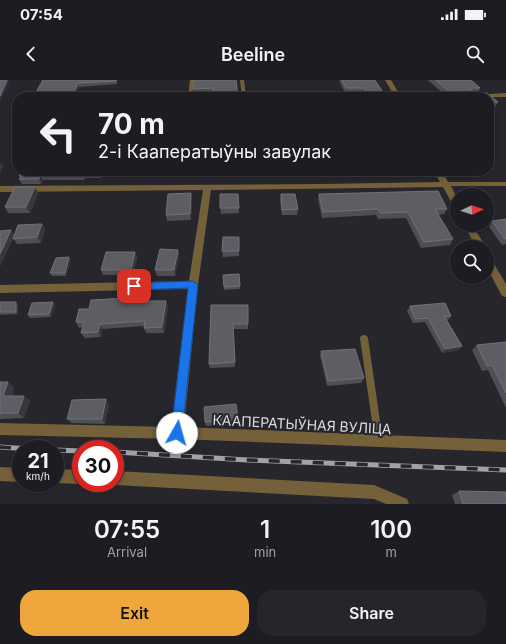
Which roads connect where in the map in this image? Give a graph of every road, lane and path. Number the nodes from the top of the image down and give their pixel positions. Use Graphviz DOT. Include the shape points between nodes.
graph roads {
  1 [pos="192,80"];
  2 [pos="242,80"];
  3 [pos="388,80"];
  4 [pos="191,92"];
  5 [pos="243,92"];
  6 [pos="395,92"];
  7 [pos="506,95"];
  8 [pos="494,96"];
  9 [pos="441,176"];
  10 [pos="446,184"];
  11 [pos="506,184"];
  12 [pos="207,188"];
  13 [pos="0,189"];
  14 [pos="450,191"];
  15 [pos="494,272"];
  16 [pos="193,285"];
  17 [pos="0,289"];
  18 [pos="506,293"];
  19 [pos="364,338"];
  20 [pos="0,429"];
  21 [pos="177,433"];
  22 [pos="379,442"];
  23 [pos="506,446"];
  24 [pos="0,474"];
  25 [pos="12,475"];
  26 [pos="124,478"];
  27 [pos="402,504"];
  1 -- 4 [label="lane"];
  2 -- 5 [label="lane"];
  3 -- 6 [label="street"];
  7 -- 8 [label="street"];
  9 -- 10 [label="street"];
  10 -- 11 [label="street"];
  10 -- 12 [label="street"];
  10 -- 14 [label="street"];
  12 -- 13 [label="street"];
  12 -- 16 [label="street"];
  15 -- 18 [label="street"];
  16 -- 17 [label="street"];
  16 -- 21 [label="street"];
  19 -- 22 [label="lane"];
  20 -- 21 [label="street, КААПЕРАТЫЎНАЯ ВУЛІЦА"];
  21 -- 22 [label="street, КААПЕРАТЫЎНАЯ ВУЛІЦА"];
  22 -- 23 [label="street, КААПЕРАТЫЎНАЯ ВУЛІЦА"];
  24 -- 25 [label="street"];
  26 -- 27 [label="street" via="374,492"];
}
